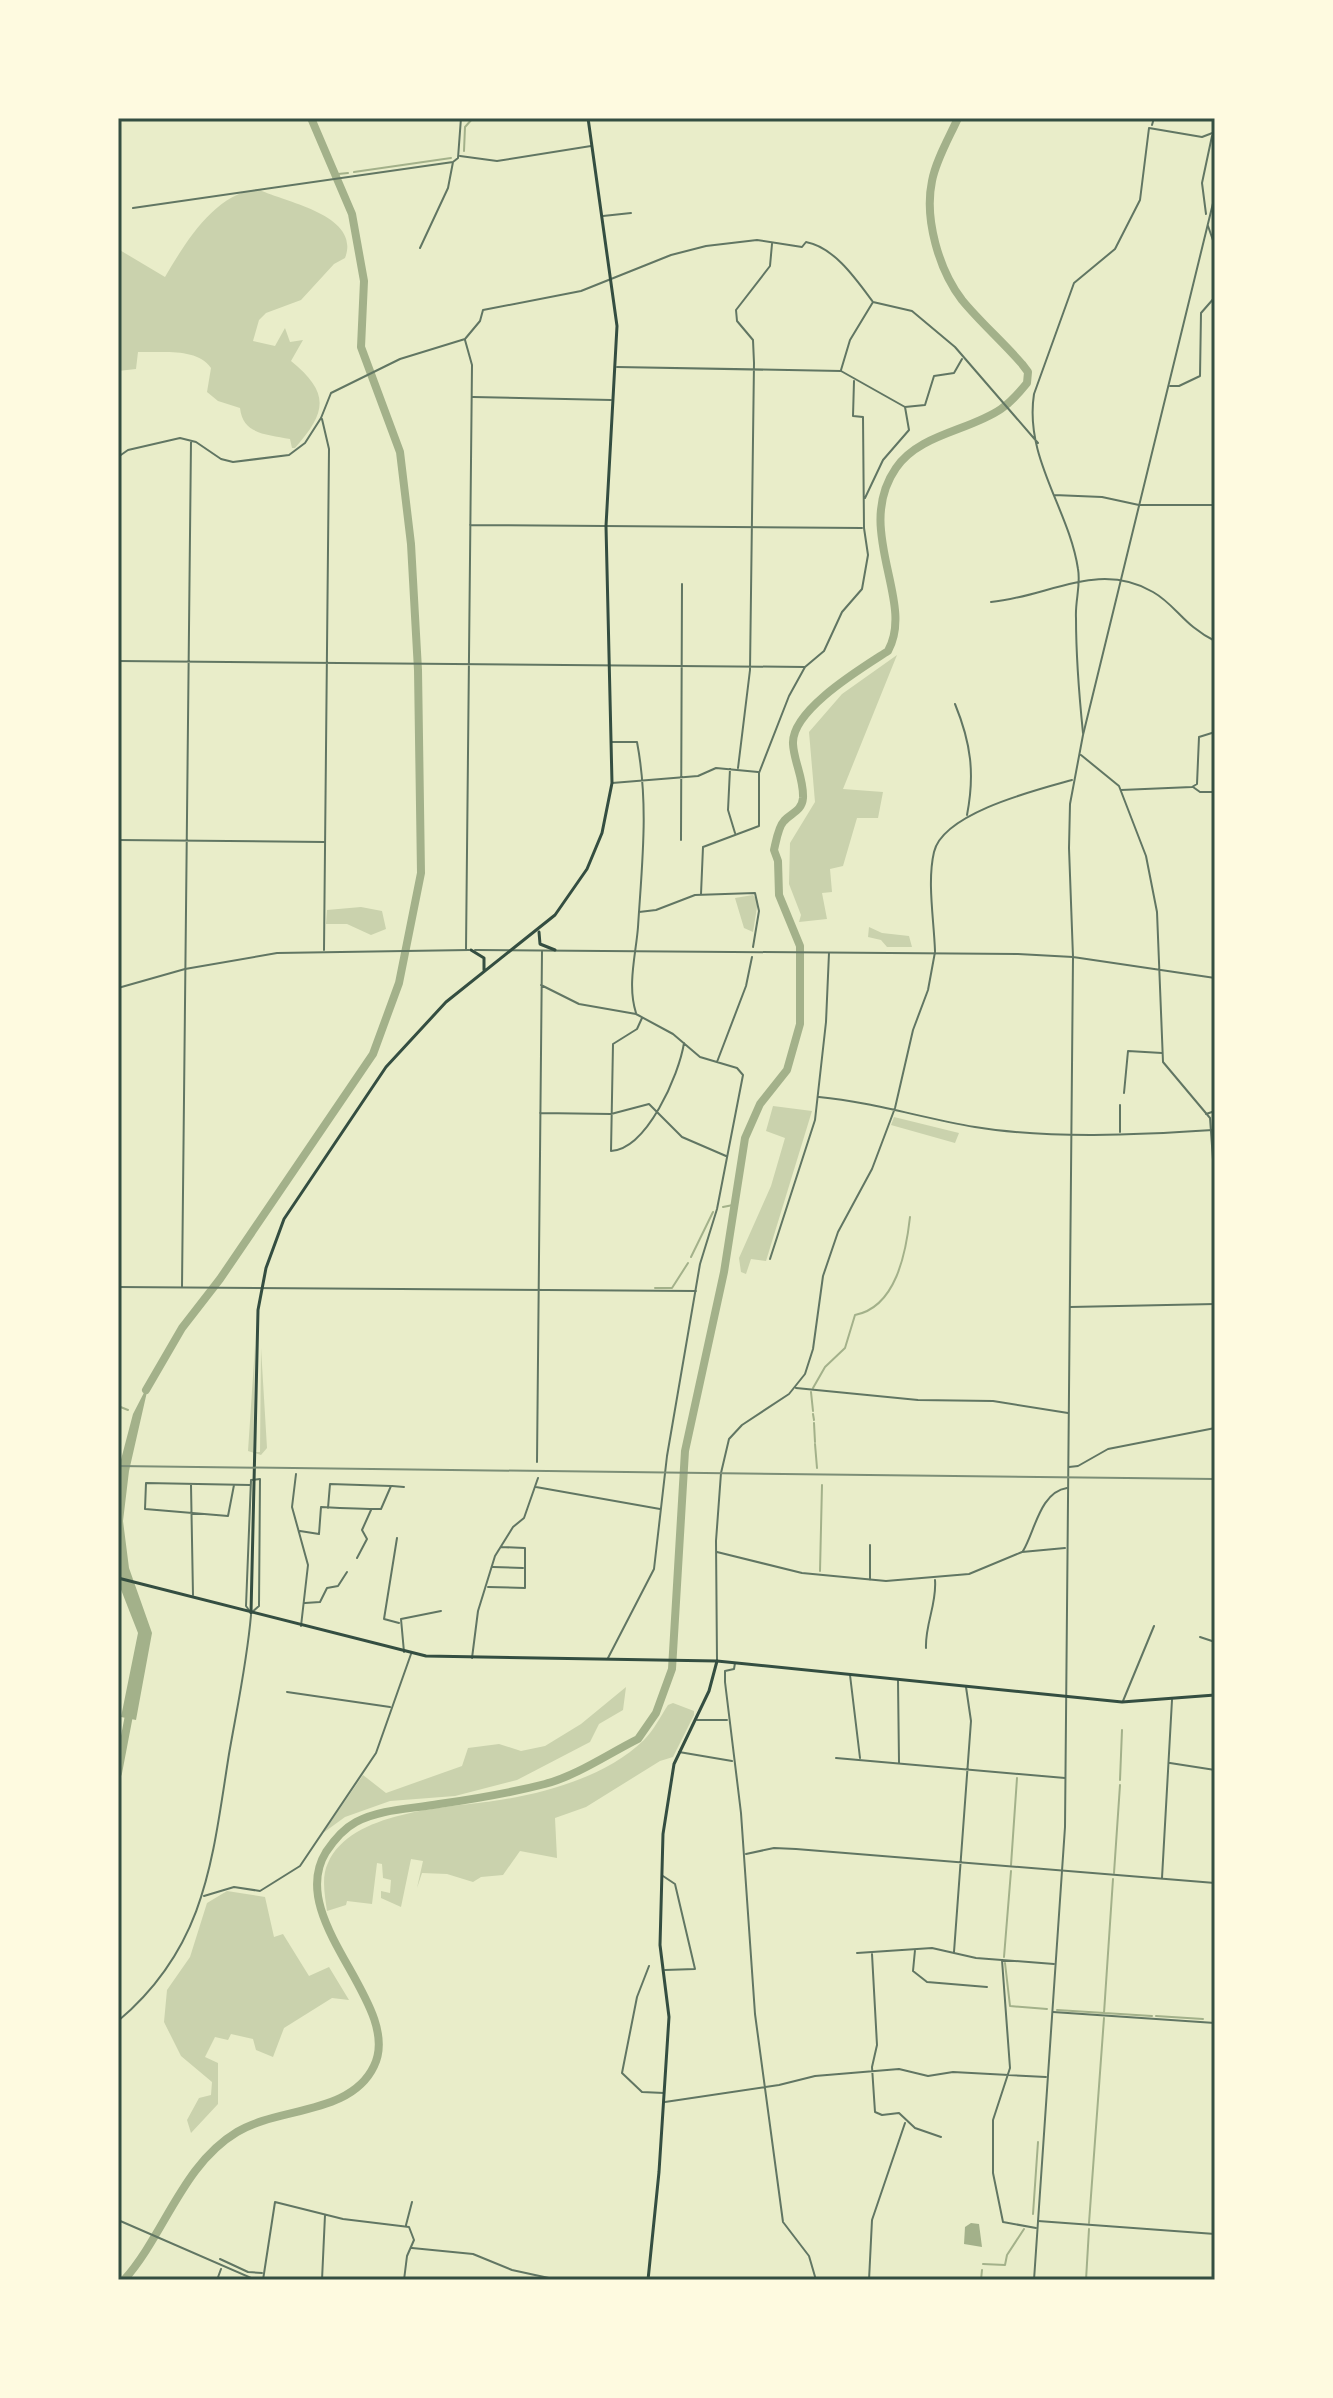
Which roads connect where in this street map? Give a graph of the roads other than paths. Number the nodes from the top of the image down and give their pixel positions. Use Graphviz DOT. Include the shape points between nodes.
graph roads {
  1 [pos="461,118"];
  2 [pos="588,118"];
  3 [pos="1154,118"];
  4 [pos="1152,126"];
  5 [pos="1214,134"];
  6 [pos="593,146"];
  7 [pos="459,155"];
  8 [pos="453,162"];
  9 [pos="1215,195"];
  10 [pos="133,208"];
  11 [pos="631,213"];
  12 [pos="1206,214"];
  13 [pos="603,216"];
  14 [pos="1208,226"];
  15 [pos="772,243"];
  16 [pos="1215,246"];
  17 [pos="420,248"];
  18 [pos="612,276"];
  19 [pos="1215,297"];
  20 [pos="873,302"];
  21 [pos="465,339"];
  22 [pos="962,358"];
  23 [pos="617,367"];
  24 [pos="754,370"];
  25 [pos="841,371"];
  26 [pos="854,381"];
  27 [pos="1169,386"];
  28 [pos="472,397"];
  29 [pos="614,400"];
  30 [pos="905,407"];
  31 [pos="321,418"];
  32 [pos="192,440"];
  33 [pos="1038,443"];
  34 [pos="118,457"];
  35 [pos="1053,496"];
  36 [pos="864,498"];
  37 [pos="1139,505"];
  38 [pos="1215,505"];
  39 [pos="470,525"];
  40 [pos="606,526"];
  41 [pos="752,527"];
  42 [pos="864,528"];
  43 [pos="1122,579"];
  44 [pos="1079,580"];
  45 [pos="682,584"];
  46 [pos="991,602"];
  47 [pos="1215,641"];
  48 [pos="118,661"];
  49 [pos="188,661"];
  50 [pos="327,663"];
  51 [pos="469,664"];
  52 [pos="610,665"];
  53 [pos="682,666"];
  54 [pos="750,667"];
  55 [pos="805,667"];
  56 [pos="955,704"];
  57 [pos="1215,732"];
  58 [pos="1083,735"];
  59 [pos="611,742"];
  60 [pos="1080,755"];
  61 [pos="730,768"];
  62 [pos="738,768"];
  63 [pos="759,773"];
  64 [pos="681,777"];
  65 [pos="1074,780"];
  66 [pos="645,782"];
  67 [pos="612,783"];
  68 [pos="1192,787"];
  69 [pos="1121,790"];
  70 [pos="1215,792"];
  71 [pos="967,815"];
  72 [pos="735,833"];
  73 [pos="118,840"];
  74 [pos="681,840"];
  75 [pos="186,841"];
  76 [pos="325,842"];
  77 [pos="701,894"];
  78 [pos="638,912"];
  79 [pos="541,928"];
  80 [pos="753,947"];
  81 [pos="324,950"];
  82 [pos="468,950"];
  83 [pos="514,950"];
  84 [pos="542,950"];
  85 [pos="555,950"];
  86 [pos="633,951"];
  87 [pos="828,952"];
  88 [pos="935,952"];
  89 [pos="752,957"];
  90 [pos="1073,957"];
  91 [pos="185,969"];
  92 [pos="1161,969"];
  93 [pos="483,974"];
  94 [pos="1215,978"];
  95 [pos="541,985"];
  96 [pos="118,988"];
  97 [pos="636,1014"];
  98 [pos="642,1016"];
  99 [pos="684,1043"];
  100 [pos="1162,1053"];
  101 [pos="716,1063"];
  102 [pos="1124,1093"];
  103 [pos="819,1097"];
  104 [pos="1120,1105"];
  105 [pos="895,1108"];
  106 [pos="656,1111"];
  107 [pos="1215,1111"];
  108 [pos="540,1113"];
  109 [pos="611,1114"];
  110 [pos="1206,1114"];
  111 [pos="1213,1130"];
  112 [pos="1071,1132"];
  113 [pos="1120,1132"];
  114 [pos="727,1157"];
  115 [pos="1215,1187"];
  116 [pos="770,1259"];
  117 [pos="118,1287"];
  118 [pos="182,1287"];
  119 [pos="261,1288"];
  120 [pos="539,1290"];
  121 [pos="696,1291"];
  122 [pos="1215,1304"];
  123 [pos="1070,1307"];
  124 [pos="796,1388"];
  125 [pos="1069,1414"];
  126 [pos="1215,1428"];
  127 [pos="537,1462"];
  128 [pos="1068,1467"];
  129 [pos="296,1474"];
  130 [pos="538,1478"];
  131 [pos="191,1484"];
  132 [pos="234,1485"];
  133 [pos="251,1485"];
  134 [pos="391,1486"];
  135 [pos="404,1487"];
  136 [pos="535,1487"];
  137 [pos="1067,1488"];
  138 [pos="328,1508"];
  139 [pos="371,1509"];
  140 [pos="661,1509"];
  141 [pos="190,1514"];
  142 [pos="300,1531"];
  143 [pos="397,1538"];
  144 [pos="870,1545"];
  145 [pos="500,1546"];
  146 [pos="1067,1548"];
  147 [pos="715,1552"];
  148 [pos="1022,1552"];
  149 [pos="357,1558"];
  150 [pos="492,1567"];
  151 [pos="525,1568"];
  152 [pos="347,1572"];
  153 [pos="118,1578"];
  154 [pos="934,1578"];
  155 [pos="870,1581"];
  156 [pos="487,1587"];
  157 [pos="193,1598"];
  158 [pos="304,1603"];
  159 [pos="441,1611"];
  160 [pos="251,1613"];
  161 [pos="399,1623"];
  162 [pos="301,1626"];
  163 [pos="1154,1626"];
  164 [pos="1200,1637"];
  165 [pos="1215,1642"];
  166 [pos="926,1648"];
  167 [pos="404,1652"];
  168 [pos="411,1654"];
  169 [pos="472,1658"];
  170 [pos="608,1659"];
  171 [pos="717,1661"];
  172 [pos="735,1663"];
  173 [pos="850,1675"];
  174 [pos="898,1680"];
  175 [pos="966,1687"];
  176 [pos="287,1692"];
  177 [pos="1215,1695"];
  178 [pos="1065,1698"];
  179 [pos="1172,1700"];
  180 [pos="1122,1702"];
  181 [pos="392,1708"];
  182 [pos="696,1720"];
  183 [pos="728,1720"];
  184 [pos="679,1752"];
  185 [pos="836,1758"];
  186 [pos="733,1760"];
  187 [pos="860,1760"];
  188 [pos="1169,1762"];
  189 [pos="899,1763"];
  190 [pos="968,1770"];
  191 [pos="1215,1770"];
  192 [pos="1065,1778"];
  193 [pos="744,1855"];
  194 [pos="961,1864"];
  195 [pos="1062,1872"];
  196 [pos="661,1876"];
  197 [pos="1162,1879"];
  198 [pos="1215,1883"];
  199 [pos="204,1896"];
  200 [pos="915,1949"];
  201 [pos="954,1952"];
  202 [pos="857,1953"];
  203 [pos="872,1954"];
  204 [pos="1002,1960"];
  205 [pos="1055,1965"];
  206 [pos="649,1966"];
  207 [pos="663,1970"];
  208 [pos="987,1987"];
  209 [pos="1052,2012"];
  210 [pos="118,2021"];
  211 [pos="1215,2023"];
  212 [pos="872,2072"];
  213 [pos="1006,2075"];
  214 [pos="1047,2077"];
  215 [pos="765,2087"];
  216 [pos="665,2093"];
  217 [pos="665,2102"];
  218 [pos="906,2122"];
  219 [pos="941,2137"];
  220 [pos="412,2202"];
  221 [pos="326,2214"];
  222 [pos="118,2220"];
  223 [pos="1037,2221"];
  224 [pos="406,2226"];
  225 [pos="1037,2228"];
  226 [pos="1215,2234"];
  227 [pos="411,2248"];
  228 [pos="222,2261"];
  229 [pos="221,2269"];
  230 [pos="263,2273"];
  231 [pos="546,2278"];
  232 [pos="217,2280"];
  233 [pos="256,2280"];
  234 [pos="263,2280"];
  235 [pos="322,2280"];
  236 [pos="404,2280"];
  237 [pos="558,2280"];
  238 [pos="648,2280"];
  239 [pos="816,2280"];
  240 [pos="869,2280"];
  241 [pos="1034,2280"];
  1 -- 7 [label="street"];
  2 -- 6 [label="main road"];
  3 -- 4 [label="street"];
  4 -- 5 [label="street" via="1202,137"];
  4 -- 33 [label="street" via="1140,200 1115,249 1074,283 1051,345 1032,408"];
  5 -- 12 [label="street" via="1202,183"];
  6 -- 7 [label="street" via="497,161"];
  6 -- 13 [label="main road"];
  7 -- 8 [label="street"];
  8 -- 10 [label="street"];
  8 -- 17 [label="street" via="448,188"];
  9 -- 14 [label="street"];
  11 -- 13 [label="street"];
  13 -- 18 [label="main road"];
  14 -- 16 [label="street"];
  14 -- 27 [label="street"];
  15 -- 18 [label="street" via="706,246"];
  15 -- 20 [label="street" via="822,246"];
  15 -- 24 [label="street" via="770,266 736,310 737,321 753,340"];
  18 -- 21 [label="street" via="581,291 483,310"];
  18 -- 23 [label="main road"];
  19 -- 27 [label="street" via="1201,313 1200,376"];
  20 -- 22 [label="street" via="909,308"];
  20 -- 25 [label="street" via="850,340"];
  21 -- 28 [label="street"];
  21 -- 31 [label="street" via="377,369 331,393"];
  22 -- 30 [label="street" via="954,373 934,376 925,405"];
  22 -- 33 [label="street"];
  23 -- 24 [label="street"];
  23 -- 29 [label="main road"];
  24 -- 25 [label="street"];
  24 -- 41 [label="street"];
  25 -- 26 [label="street"];
  26 -- 30 [label="street"];
  26 -- 36 [label="street" via="853,416 863,417"];
  27 -- 37 [label="street"];
  28 -- 29 [label="street"];
  28 -- 39 [label="street"];
  29 -- 40 [label="main road"];
  30 -- 36 [label="street" via="909,430 883,460"];
  31 -- 32 [label="street" via="298,450 271,459 227,461"];
  31 -- 50 [label="street" via="329,449"];
  32 -- 34 [label="street" via="180,438"];
  32 -- 49 [label="street"];
  33 -- 35 [label="street" via="1042,474"];
  35 -- 37 [label="street" via="1099,496"];
  35 -- 44 [label="street" via="1071,536"];
  36 -- 42 [label="street"];
  37 -- 38 [label="street"];
  37 -- 43 [label="street"];
  39 -- 40 [label="street"];
  39 -- 51 [label="street"];
  40 -- 41 [label="street"];
  40 -- 52 [label="main road"];
  41 -- 42 [label="street"];
  41 -- 54 [label="street"];
  42 -- 55 [label="street" via="868,555 862,589 842,612 824,651"];
  43 -- 44 [label="street"];
  43 -- 47 [label="street" via="1158,595 1190,628"];
  43 -- 58 [label="street"];
  44 -- 46 [label="street"];
  44 -- 58 [label="street" via="1076,663"];
  45 -- 53 [label="street"];
  48 -- 49 [label="street"];
  49 -- 50 [label="street"];
  49 -- 75 [label="street"];
  50 -- 51 [label="street"];
  50 -- 76 [label="street"];
  51 -- 52 [label="street"];
  51 -- 82 [label="street"];
  52 -- 53 [label="street"];
  52 -- 59 [label="main road"];
  53 -- 54 [label="street"];
  53 -- 64 [label="street"];
  54 -- 55 [label="street"];
  54 -- 62 [label="street"];
  55 -- 63 [label="street"];
  56 -- 71 [label="street" via="970,742 973,784"];
  57 -- 68 [label="street" via="1199,737 1197,784"];
  58 -- 60 [label="street"];
  59 -- 66 [label="street" via="637,742"];
  59 -- 67 [label="main road"];
  60 -- 65 [label="street"];
  60 -- 69 [label="street"];
  61 -- 62 [label="street"];
  61 -- 64 [label="street"];
  61 -- 72 [label="street" via="728,810"];
  62 -- 63 [label="street"];
  63 -- 72 [label="street" via="759,826"];
  64 -- 66 [label="street"];
  64 -- 74 [label="street"];
  65 -- 71 [label="street"];
  65 -- 90 [label="street" via="1069,848"];
  66 -- 67 [label="street"];
  66 -- 78 [label="street" via="646,841"];
  67 -- 79 [label="main road" via="602,833 587,869"];
  68 -- 69 [label="street"];
  68 -- 70 [label="street"];
  69 -- 92 [label="street" via="1146,856"];
  71 -- 88 [label="street" via="948,827 933,853"];
  72 -- 77 [label="street" via="703,847"];
  73 -- 75 [label="street"];
  75 -- 76 [label="street"];
  75 -- 91 [label="street"];
  76 -- 81 [label="street"];
  77 -- 78 [label="street"];
  77 -- 80 [label="street" via="755,893 759,911"];
  78 -- 86 [label="street"];
  79 -- 83 [label="main road"];
  79 -- 85 [label="main road" via="540,944"];
  81 -- 82 [label="street"];
  81 -- 91 [label="street"];
  82 -- 83 [label="street"];
  82 -- 93 [label="main road" via="484,958"];
  83 -- 84 [label="street"];
  83 -- 93 [label="main road"];
  84 -- 85 [label="street"];
  84 -- 95 [label="street"];
  85 -- 86 [label="street"];
  86 -- 87 [label="street"];
  86 -- 97 [label="street"];
  87 -- 88 [label="street"];
  87 -- 103 [label="street"];
  88 -- 90 [label="street"];
  88 -- 105 [label="street"];
  89 -- 101 [label="street"];
  90 -- 92 [label="street"];
  90 -- 112 [label="street"];
  91 -- 96 [label="street"];
  91 -- 118 [label="street"];
  92 -- 94 [label="street"];
  92 -- 100 [label="street"];
  93 -- 119 [label="main road" via="418,1029 374,1083 284,1219"];
  95 -- 97 [label="street" via="579,1004"];
  95 -- 108 [label="street"];
  97 -- 98 [label="street"];
  98 -- 99 [label="street"];
  98 -- 109 [label="street" via="637,1029 613,1044"];
  99 -- 101 [label="street"];
  99 -- 106 [label="street"];
  100 -- 102 [label="street" via="1128,1051"];
  100 -- 110 [label="street" via="1165,1067"];
  101 -- 114 [label="street" via="743,1075"];
  103 -- 105 [label="street"];
  103 -- 116 [label="street"];
  104 -- 113 [label="street"];
  105 -- 112 [label="street" via="977,1127"];
  105 -- 124 [label="street" via="872,1169 838,1232 823,1276 811,1356"];
  106 -- 109 [label="street" via="646,1104"];
  106 -- 109 [label="street" via="632,1145 618,1151 611,1151"];
  106 -- 114 [label="street" via="682,1137"];
  107 -- 110 [label="street"];
  108 -- 109 [label="street"];
  108 -- 120 [label="street"];
  110 -- 111 [label="street"];
  111 -- 113 [label="street"];
  111 -- 115 [label="street"];
  112 -- 113 [label="street"];
  112 -- 123 [label="street"];
  114 -- 121 [label="street"];
  117 -- 118 [label="street"];
  118 -- 119 [label="street"];
  119 -- 120 [label="street"];
  119 -- 160 [label="main road"];
  120 -- 121 [label="street"];
  120 -- 127 [label="street"];
  121 -- 140 [label="street"];
  122 -- 123 [label="street"];
  123 -- 125 [label="street"];
  124 -- 125 [label="street" via="918,1400 978,1399"];
  124 -- 147 [label="street" via="729,1439"];
  125 -- 128 [label="street"];
  126 -- 128 [label="street" via="1108,1449"];
  128 -- 137 [label="street"];
  129 -- 142 [label="street" via="292,1507"];
  130 -- 136 [label="street"];
  131 -- 132 [label="street"];
  131 -- 141 [label="street"];
  131 -- 141 [label="street" via="146,1483 144,1507"];
  132 -- 133 [label="street"];
  132 -- 141 [label="street" via="230,1516"];
  133 -- 160 [label="street" via="246,1606"];
  133 -- 160 [label="street" via="252,1479 261,1480 259,1606"];
  134 -- 135 [label="street"];
  134 -- 138 [label="street" via="330,1484"];
  134 -- 139 [label="street" via="386,1506"];
  136 -- 140 [label="street"];
  136 -- 145 [label="street" via="524,1518"];
  137 -- 146 [label="street"];
  137 -- 148 [label="street" via="1044,1505"];
  138 -- 139 [label="street"];
  138 -- 142 [label="street" via="321,1507 319,1534"];
  139 -- 149 [label="street" via="362,1530 367,1539"];
  140 -- 170 [label="street" via="651,1580"];
  141 -- 157 [label="street"];
  142 -- 158 [label="street" via="308,1565"];
  143 -- 161 [label="street" via="384,1621"];
  144 -- 155 [label="street"];
  145 -- 150 [label="street"];
  145 -- 151 [label="street" via="525,1548"];
  146 -- 148 [label="street"];
  146 -- 178 [label="street"];
  147 -- 155 [label="street" via="802,1573"];
  147 -- 171 [label="street"];
  148 -- 154 [label="street" via="977,1572"];
  150 -- 151 [label="street"];
  150 -- 156 [label="street"];
  151 -- 156 [label="street" via="525,1588"];
  152 -- 158 [label="street" via="338,1586 327,1588 320,1602"];
  153 -- 157 [label="main road"];
  154 -- 155 [label="street"];
  154 -- 166 [label="street"];
  156 -- 169 [label="street"];
  157 -- 160 [label="main road"];
  158 -- 162 [label="street"];
  159 -- 161 [label="street"];
  160 -- 162 [label="main road"];
  160 -- 199 [label="street"];
  161 -- 167 [label="street"];
  162 -- 167 [label="main road"];
  163 -- 180 [label="street"];
  164 -- 165 [label="street"];
  167 -- 168 [label="main road"];
  168 -- 169 [label="main road"];
  168 -- 181 [label="street"];
  169 -- 170 [label="main road"];
  170 -- 171 [label="main road"];
  171 -- 172 [label="main road"];
  171 -- 182 [label="main road"];
  172 -- 173 [label="main road"];
  172 -- 183 [label="street" via="725,1672"];
  173 -- 174 [label="main road"];
  173 -- 187 [label="street"];
  174 -- 175 [label="main road"];
  174 -- 189 [label="street"];
  175 -- 178 [label="main road"];
  175 -- 190 [label="street" via="971,1721"];
  176 -- 181 [label="street"];
  177 -- 179 [label="main road"];
  178 -- 180 [label="main road"];
  178 -- 192 [label="street"];
  179 -- 180 [label="main road"];
  179 -- 188 [label="street"];
  181 -- 199 [label="street" via="376,1753 300,1866 265,1889 234,1887"];
  182 -- 183 [label="street"];
  182 -- 184 [label="main road"];
  183 -- 186 [label="street"];
  184 -- 186 [label="street"];
  184 -- 196 [label="main road" via="669,1780"];
  185 -- 187 [label="street"];
  186 -- 193 [label="street"];
  187 -- 189 [label="street"];
  188 -- 191 [label="street"];
  188 -- 197 [label="street"];
  189 -- 190 [label="street"];
  190 -- 192 [label="street"];
  190 -- 194 [label="street"];
  192 -- 195 [label="street"];
  193 -- 194 [label="street" via="782,1848"];
  193 -- 215 [label="street" via="747,1933"];
  194 -- 195 [label="street"];
  194 -- 201 [label="street"];
  195 -- 197 [label="street"];
  195 -- 205 [label="street"];
  196 -- 207 [label="main road"];
  196 -- 207 [label="street" via="675,1884 695,1964 695,1969"];
  197 -- 198 [label="street"];
  199 -- 210 [label="street" via="175,1960"];
  200 -- 201 [label="street"];
  200 -- 203 [label="street"];
  200 -- 208 [label="street" via="913,1971 927,1982"];
  201 -- 204 [label="street"];
  202 -- 203 [label="street"];
  203 -- 212 [label="street" via="877,2045"];
  204 -- 205 [label="street"];
  204 -- 213 [label="street" via="1010,2065"];
  205 -- 209 [label="street"];
  206 -- 216 [label="street" via="637,1997 622,2073 642,2092"];
  207 -- 216 [label="main road" via="669,2004"];
  209 -- 211 [label="street"];
  209 -- 214 [label="street"];
  212 -- 213 [label="street"];
  212 -- 215 [label="street"];
  212 -- 218 [label="street" via="876,2113 899,2113"];
  213 -- 214 [label="street"];
  213 -- 225 [label="street" via="993,2120 997,2198 1003,2222"];
  214 -- 223 [label="street"];
  215 -- 217 [label="street"];
  215 -- 239 [label="street" via="784,2226 809,2256"];
  216 -- 217 [label="main road"];
  217 -- 238 [label="main road"];
  218 -- 219 [label="street"];
  218 -- 240 [label="street" via="872,2220"];
  220 -- 224 [label="street"];
  221 -- 224 [label="street"];
  221 -- 230 [label="street" via="275,2202"];
  221 -- 235 [label="street"];
  222 -- 233 [label="street"];
  223 -- 225 [label="street"];
  223 -- 226 [label="street"];
  224 -- 227 [label="street" via="414,2234"];
  225 -- 241 [label="street"];
  227 -- 231 [label="street" via="473,2254"];
  227 -- 236 [label="street"];
  228 -- 230 [label="street"];
  229 -- 232 [label="street"];
  230 -- 234 [label="street"];
  231 -- 237 [label="street"];
}
